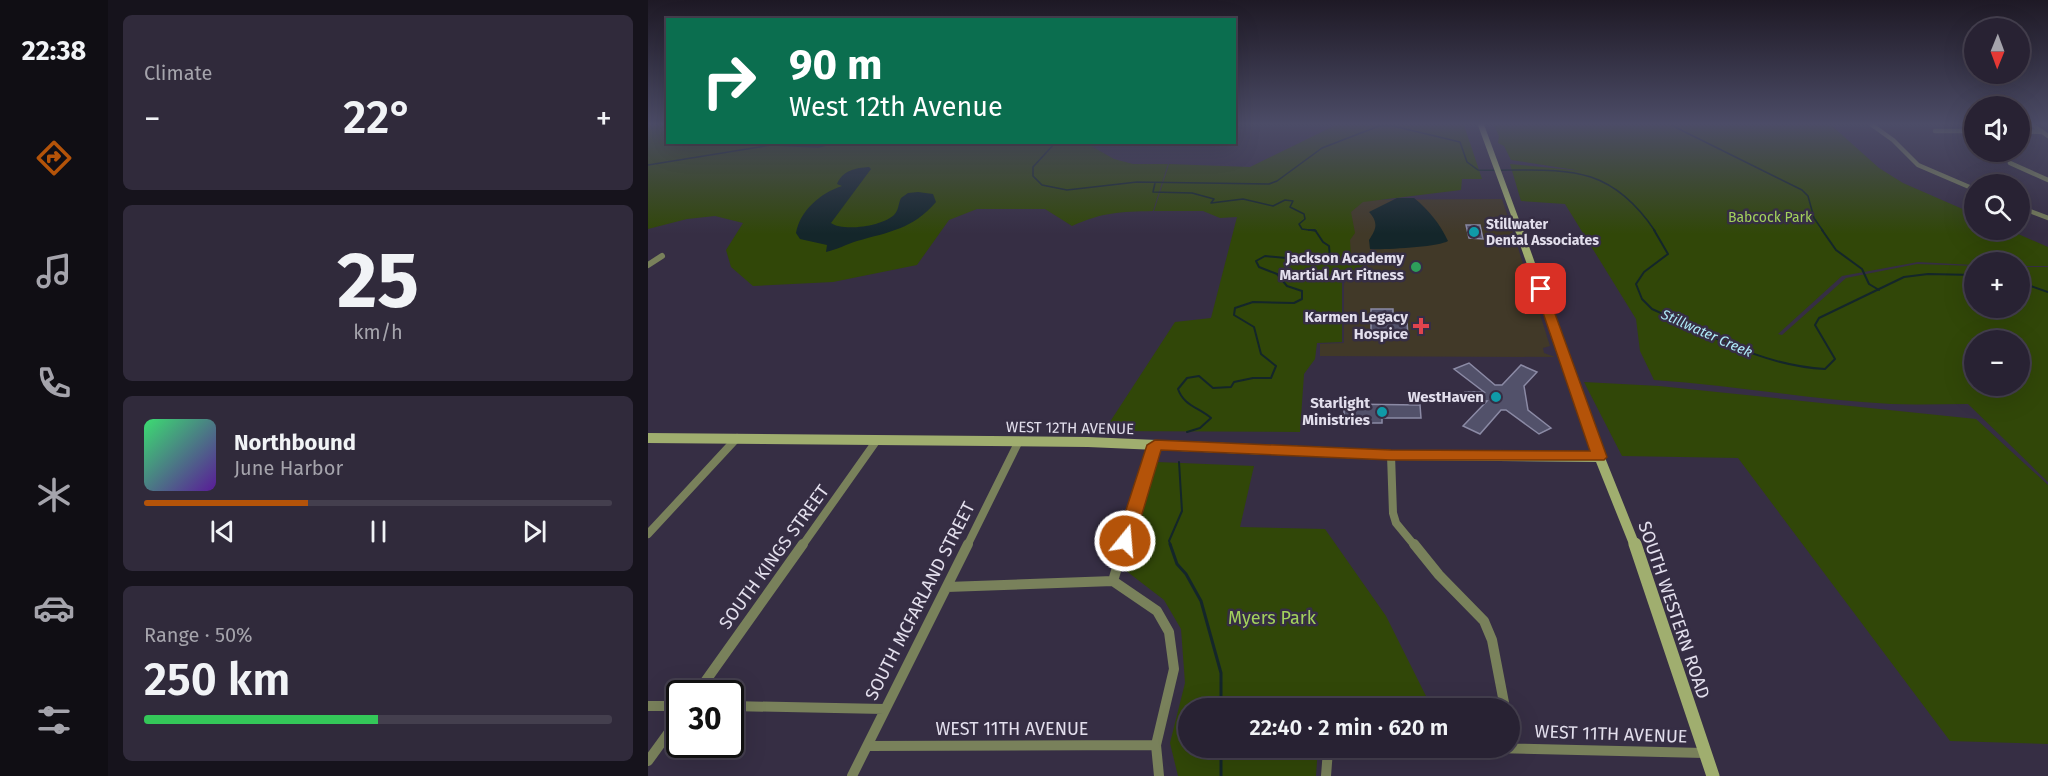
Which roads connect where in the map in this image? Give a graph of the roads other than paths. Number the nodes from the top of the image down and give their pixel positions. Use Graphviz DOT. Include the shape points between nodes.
graph roads {
  1 [pos="1495,161"];
  2 [pos="1914,161"];
  3 [pos="2010,163"];
  4 [pos="2048,180"];
  5 [pos="1964,185"];
  6 [pos="2030,211"];
  7 [pos="2048,218"];
  8 [pos="662,256"];
  9 [pos="648,265"];
  10 [pos="648,438"];
  11 [pos="738,438"];
  12 [pos="877,440"];
  13 [pos="1019,441"];
  14 [pos="1155,445"];
  15 [pos="1391,455"];
  16 [pos="1599,457"];
  17 [pos="648,534"];
  18 [pos="1113,581"];
  19 [pos="947,587"];
  20 [pos="706,680"];
  21 [pos="1503,698"];
  22 [pos="648,706"];
  23 [pos="666,706"];
  24 [pos="744,706"];
  25 [pos="884,709"];
  26 [pos="666,736"];
  27 [pos="1156,745"];
  28 [pos="867,746"];
  29 [pos="1520,748"];
  30 [pos="1704,753"];
  31 [pos="1329,758"];
  32 [pos="648,761"];
  33 [pos="852,776"];
  34 [pos="1159,776"];
  35 [pos="1326,776"];
  36 [pos="1713,776"];
  1 -- 16 [label="main road, SOUTH WESTERN ROAD"];
  2 -- 5 [label="street"];
  3 -- 4 [label="street"];
  6 -- 7 [label="street"];
  8 -- 9 [label="street"];
  10 -- 11 [label="main road, WEST 12TH AVENUE"];
  11 -- 12 [label="main road, WEST 12TH AVENUE"];
  11 -- 17 [label="street"];
  12 -- 13 [label="main road, WEST 12TH AVENUE"];
  12 -- 20 [label="street, SOUTH KINGS STREET"];
  13 -- 14 [label="main road, WEST 12TH AVENUE"];
  13 -- 19 [label="street, SOUTH MCFARLAND STREET"];
  14 -- 15 [label="main road, WEST 12TH AVENUE"];
  14 -- 18 [label="street"];
  15 -- 16 [label="main road, WEST 12TH AVENUE"];
  15 -- 21 [label="street" via="1396,523 1484,621 1492,640"];
  16 -- 30 [label="main road, SOUTH WESTERN ROAD" via="1641,560"];
  18 -- 19 [label="street"];
  18 -- 27 [label="street" via="1157,610 1169,632 1174,669"];
  19 -- 25 [label="street, SOUTH MCFARLAND STREET"];
  22 -- 23 [label="street"];
  24 -- 25 [label="street"];
  25 -- 28 [label="street, SOUTH MCFARLAND STREET"];
  26 -- 32 [label="street"];
  27 -- 28 [label="street, WEST 11TH AVENUE"];
  27 -- 34 [label="street"];
  28 -- 33 [label="street, SOUTH MCFARLAND STREET"];
  29 -- 30 [label="street, WEST 11TH AVENUE"];
  30 -- 36 [label="main road, SOUTH WESTERN ROAD"];
  31 -- 35 [label="street"];
}
